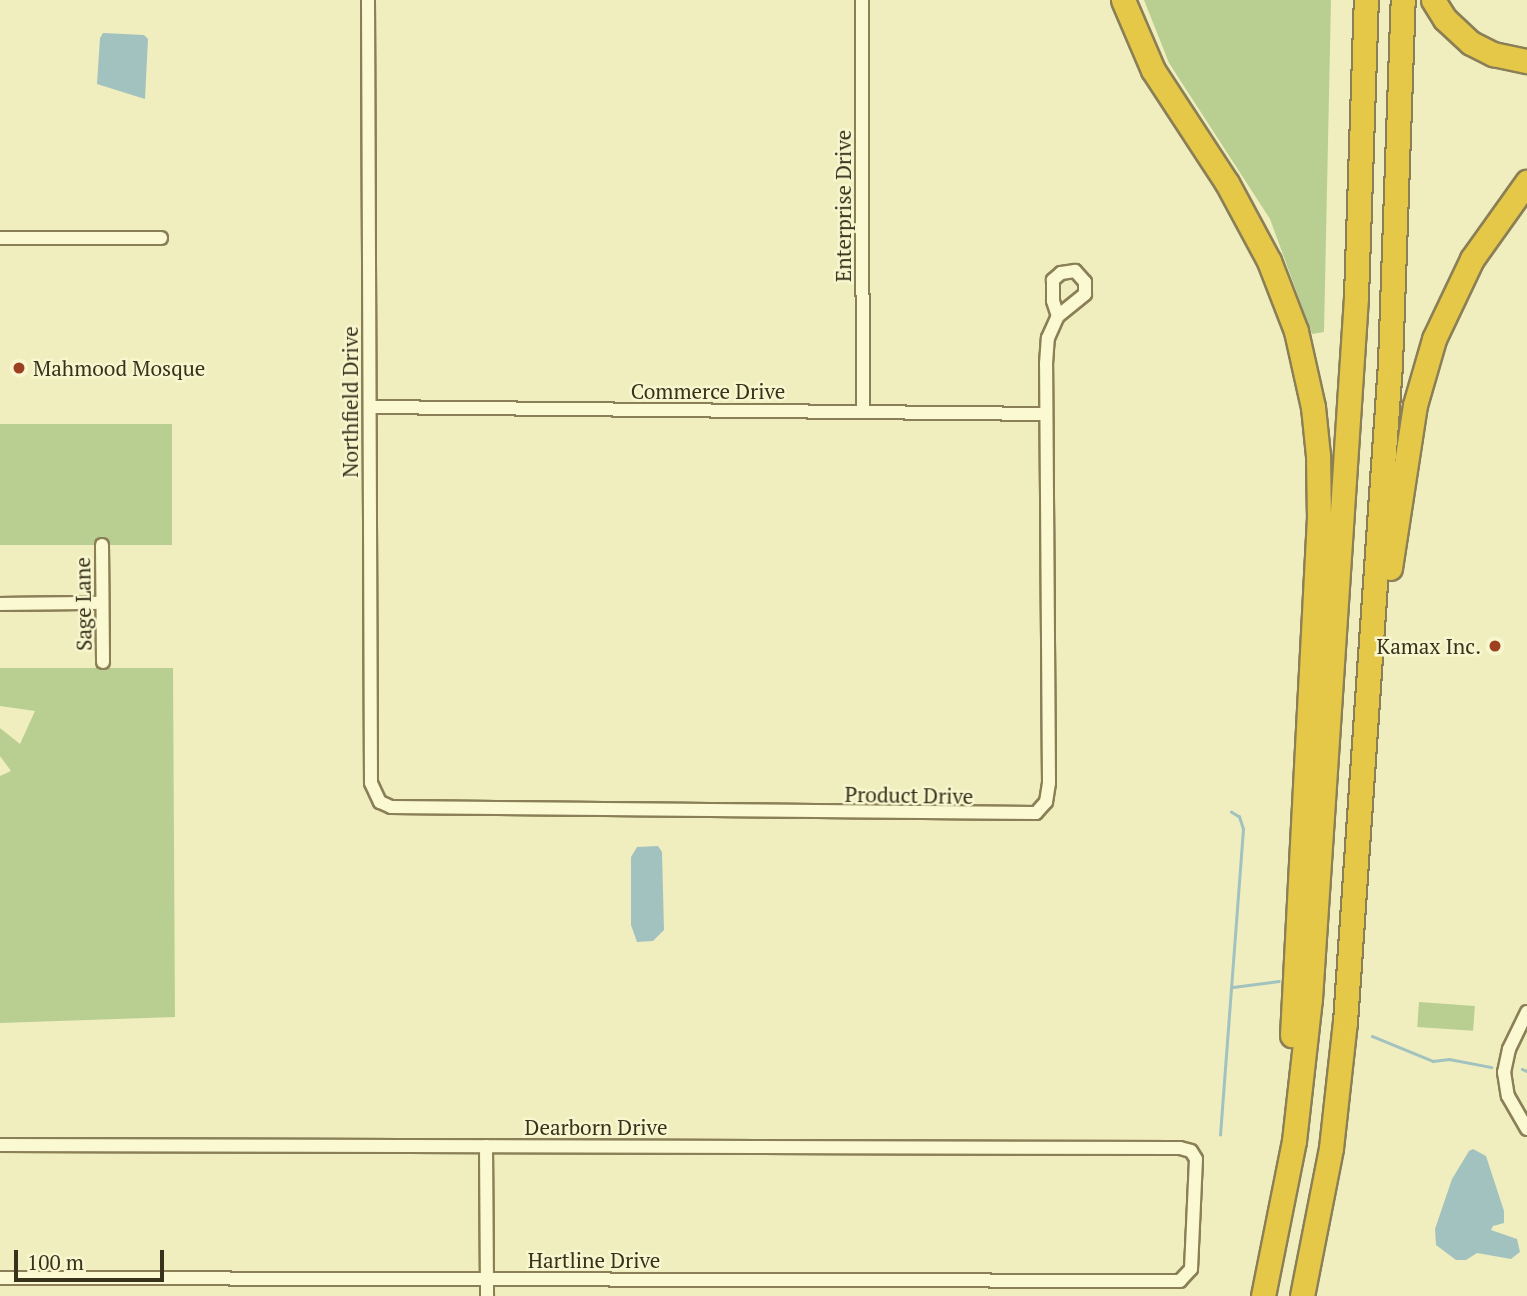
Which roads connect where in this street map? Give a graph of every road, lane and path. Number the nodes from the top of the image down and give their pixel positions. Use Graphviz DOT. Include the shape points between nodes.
graph roads {
  1 [pos="368,0"];
  2 [pos="862,0"];
  3 [pos="1123,0"];
  4 [pos="1366,0"];
  5 [pos="1403,0"];
  6 [pos="1433,0"];
  7 [pos="1527,61"];
  8 [pos="1527,182"];
  9 [pos="0,238"];
  10 [pos="161,238"];
  11 [pos="1058,316"];
  12 [pos="370,407"];
  13 [pos="863,412"];
  14 [pos="1046,414"];
  15 [pos="102,545"];
  16 [pos="102,603"];
  17 [pos="0,604"];
  18 [pos="103,662"];
  19 [pos="1365,734"];
  20 [pos="380,802"];
  21 [pos="1527,1012"];
  22 [pos="1527,1129"];
  23 [pos="0,1145"];
  24 [pos="486,1146"];
  25 [pos="1276,1236"];
  26 [pos="1187,1277"];
  27 [pos="0,1278"];
  28 [pos="486,1279"];
  29 [pos="486,1296"];
  30 [pos="1263,1296"];
  31 [pos="1301,1296"];
  1 -- 12 [label="street, Northfield Drive"];
  2 -- 13 [label="street, Enterprise Drive"];
  3 -- 25 [label="highway" via="1153,69 1227,183 1269,261 1296,331 1313,407 1318,540 1293,1014"];
  4 -- 25 [label="highway" via="1355,311 1310,999 1299,1108"];
  5 -- 19 [label="highway" via="1390,364"];
  6 -- 7 [label="highway" via="1445,19 1471,43 1505,58"];
  8 -- 19 [label="highway" via="1472,259 1450,299 1426,362 1409,433"];
  9 -- 10 [label="street"];
  11 -- 14 [label="street, Product Drive" via="1048,338"];
  12 -- 13 [label="street, Commerce Drive"];
  12 -- 20 [label="street, Northfield Drive" via="371,783"];
  13 -- 14 [label="street, Commerce Drive"];
  14 -- 20 [label="street, Product Drive" via="1049,783 1046,802 1035,813 403,810"];
  15 -- 16 [label="street, Sage Lane"];
  16 -- 17 [label="street"];
  16 -- 18 [label="street, Sage Lane"];
  19 -- 31 [label="highway" via="1339,1085"];
  21 -- 22 [label="street" via="1508,1049 1504,1072 1508,1097"];
  23 -- 24 [label="street, Dearborn Drive"];
  24 -- 26 [label="street, Dearborn Drive" via="1180,1147 1196,1159"];
  24 -- 28 [label="street"];
  25 -- 30 [label="highway"];
  26 -- 28 [label="street, Hartline Drive" via="1180,1281"];
  27 -- 28 [label="street, Hartline Drive"];
  28 -- 29 [label="street"];
}
